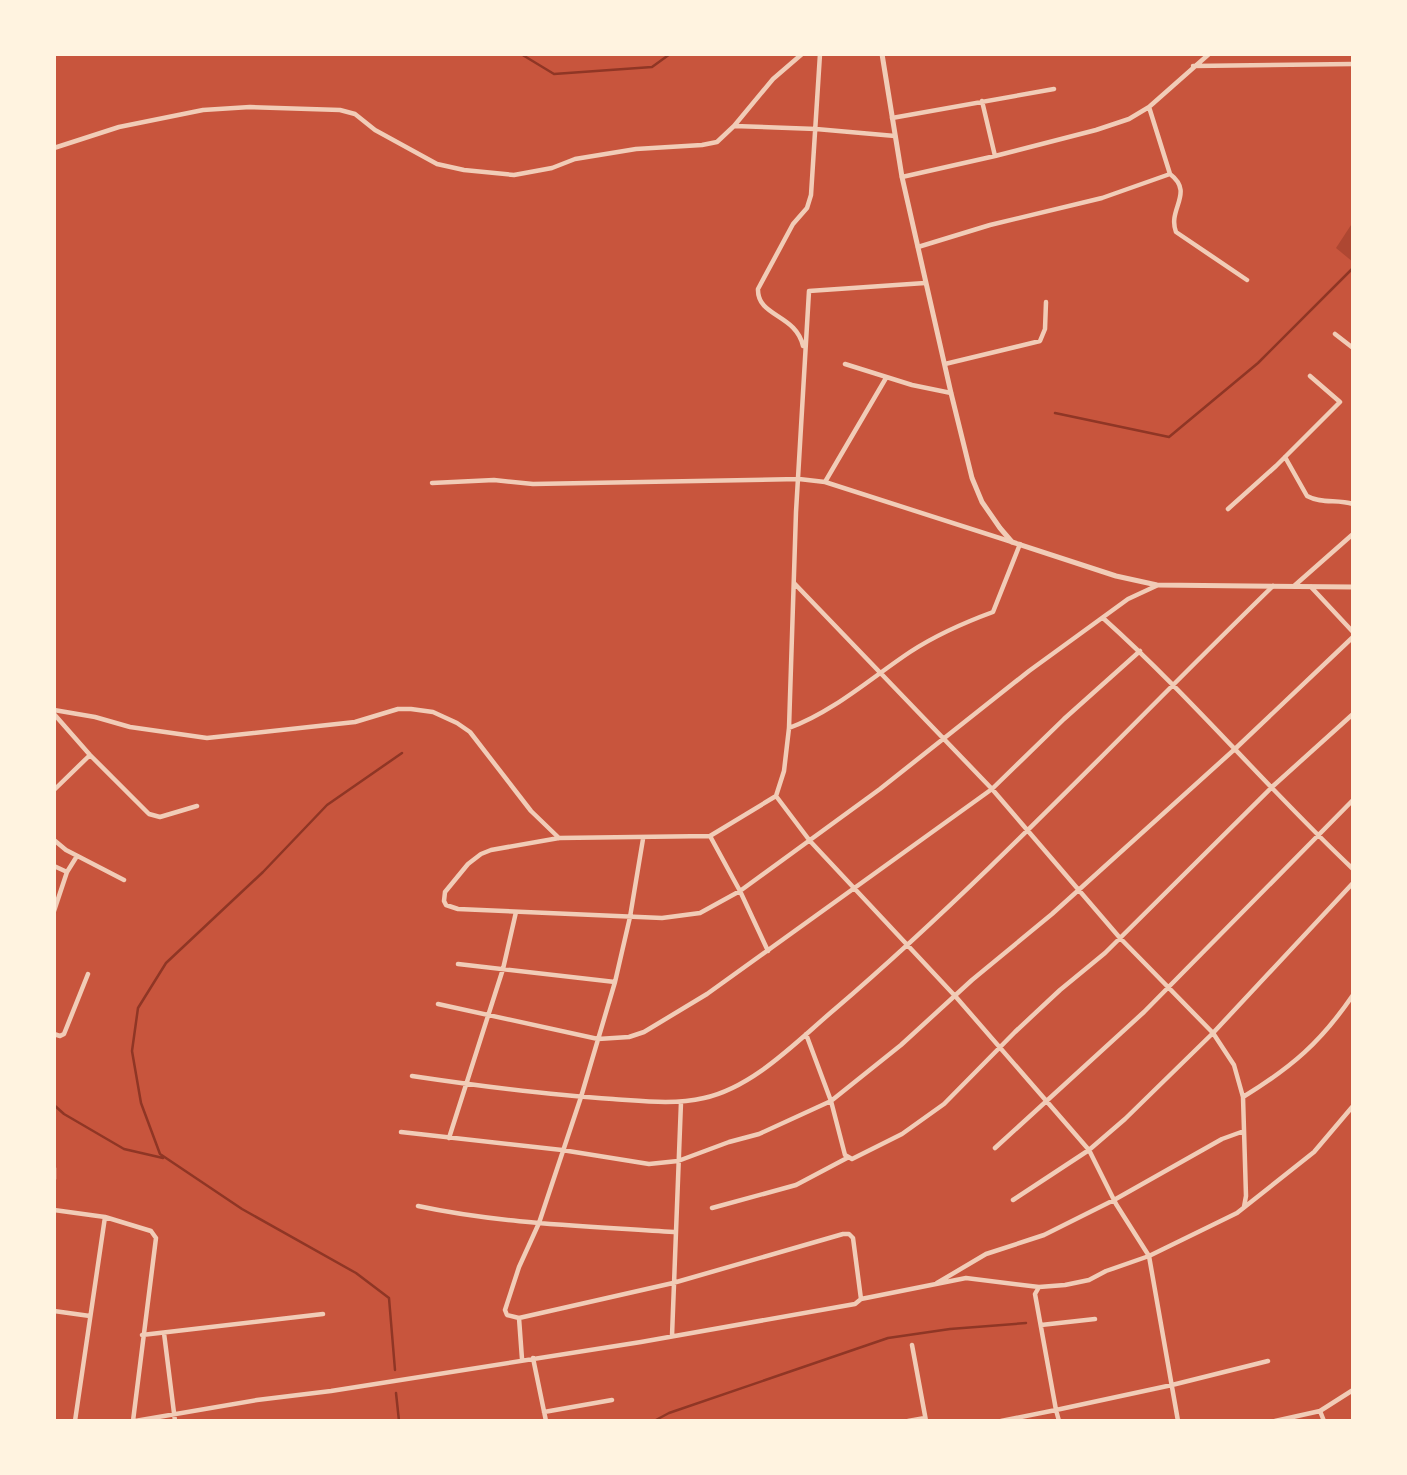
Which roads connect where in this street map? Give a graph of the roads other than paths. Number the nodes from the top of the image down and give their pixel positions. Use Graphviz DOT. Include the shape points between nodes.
graph roads {
  1 [pos="802,54"];
  2 [pos="820,54"];
  3 [pos="882,54"];
  4 [pos="1209,54"];
  5 [pos="1353,64"];
  6 [pos="1193,66"];
  7 [pos="1054,89"];
  8 [pos="982,102"];
  9 [pos="1149,107"];
  10 [pos="892,118"];
  11 [pos="734,126"];
  12 [pos="816,129"];
  13 [pos="895,136"];
  14 [pos="54,148"];
  15 [pos="995,156"];
  16 [pos="1170,174"];
  17 [pos="902,177"];
  18 [pos="918,247"];
  19 [pos="1247,280"];
  20 [pos="925,283"];
  21 [pos="1046,302"];
  22 [pos="1335,334"];
  23 [pos="1353,348"];
  24 [pos="804,351"];
  25 [pos="845,365"];
  26 [pos="945,365"];
  27 [pos="1310,376"];
  28 [pos="886,378"];
  29 [pos="951,393"];
  30 [pos="1285,457"];
  31 [pos="799,479"];
  32 [pos="825,482"];
  33 [pos="432,483"];
  34 [pos="1353,504"];
  35 [pos="1228,509"];
  36 [pos="1353,534"];
  37 [pos="1012,542"];
  38 [pos="1020,544"];
  39 [pos="794,583"];
  40 [pos="1157,585"];
  41 [pos="1273,586"];
  42 [pos="1294,586"];
  43 [pos="1311,587"];
  44 [pos="1353,587"];
  45 [pos="1103,618"];
  46 [pos="1353,635"];
  47 [pos="1140,651"];
  48 [pos="879,674"];
  49 [pos="1174,685"];
  50 [pos="54,712"];
  51 [pos="1353,714"];
  52 [pos="789,727"];
  53 [pos="944,740"];
  54 [pos="1236,748"];
  55 [pos="90,755"];
  56 [pos="1272,787"];
  57 [pos="992,789"];
  58 [pos="54,790"];
  59 [pos="775,796"];
  60 [pos="1353,800"];
  61 [pos="197,806"];
  62 [pos="1027,829"];
  63 [pos="710,836"];
  64 [pos="1318,836"];
  65 [pos="559,838"];
  66 [pos="643,839"];
  67 [pos="54,840"];
  68 [pos="810,841"];
  69 [pos="77,856"];
  70 [pos="54,866"];
  71 [pos="1353,869"];
  72 [pos="67,872"];
  73 [pos="124,880"];
  74 [pos="1353,883"];
  75 [pos="855,887"];
  76 [pos="1078,889"];
  77 [pos="740,891"];
  78 [pos="54,911"];
  79 [pos="516,912"];
  80 [pos="630,917"];
  81 [pos="1120,938"];
  82 [pos="909,944"];
  83 [pos="768,951"];
  84 [pos="458,964"];
  85 [pos="503,969"];
  86 [pos="88,974"];
  87 [pos="615,982"];
  88 [pos="1169,987"];
  89 [pos="1353,995"];
  90 [pos="957,997"];
  91 [pos="438,1004"];
  92 [pos="488,1014"];
  93 [pos="1213,1033"];
  94 [pos="54,1034"];
  95 [pos="806,1034"];
  96 [pos="598,1038"];
  97 [pos="999,1048"];
  98 [pos="412,1076"];
  99 [pos="465,1084"];
  100 [pos="581,1097"];
  101 [pos="1243,1097"];
  102 [pos="1047,1100"];
  103 [pos="831,1101"];
  104 [pos="681,1102"];
  105 [pos="1353,1106"];
  106 [pos="1244,1131"];
  107 [pos="401,1132"];
  108 [pos="449,1138"];
  109 [pos="995,1148"];
  110 [pos="562,1150"];
  111 [pos="1089,1150"];
  112 [pos="847,1158"];
  113 [pos="678,1161"];
  114 [pos="54,1168"];
  115 [pos="54,1179"];
  116 [pos="1013,1200"];
  117 [pos="1114,1200"];
  118 [pos="418,1206"];
  119 [pos="1244,1207"];
  120 [pos="712,1208"];
  121 [pos="54,1210"];
  122 [pos="105,1217"];
  123 [pos="539,1223"];
  124 [pos="674,1232"];
  125 [pos="1149,1256"];
  126 [pos="673,1283"];
  127 [pos="937,1283"];
  128 [pos="1039,1287"];
  129 [pos="861,1299"];
  130 [pos="54,1311"];
  131 [pos="323,1314"];
  132 [pos="90,1316"];
  133 [pos="519,1318"];
  134 [pos="1095,1319"];
  135 [pos="1041,1325"];
  136 [pos="164,1332"];
  137 [pos="142,1335"];
  138 [pos="672,1336"];
  139 [pos="912,1345"];
  140 [pos="533,1358"];
  141 [pos="522,1359"];
  142 [pos="1268,1361"];
  143 [pos="1172,1385"];
  144 [pos="1353,1391"];
  145 [pos="612,1400"];
  146 [pos="1056,1410"];
  147 [pos="1320,1411"];
  148 [pos="544,1412"];
  149 [pos="174,1413"];
  150 [pos="926,1419"];
  151 [pos="75,1421"];
  152 [pos="134,1421"];
  153 [pos="175,1421"];
  154 [pos="546,1421"];
  155 [pos="908,1421"];
  156 [pos="1001,1421"];
  157 [pos="1059,1421"];
  158 [pos="1178,1421"];
  159 [pos="1275,1421"];
  160 [pos="1324,1421"];
  1 -- 11 [label="street"];
  2 -- 12 [label="street"];
  3 -- 10 [label="street"];
  4 -- 6 [label="street"];
  5 -- 6 [label="street"];
  6 -- 9 [label="street"];
  7 -- 8 [label="street"];
  8 -- 10 [label="street"];
  8 -- 15 [label="street"];
  9 -- 15 [label="street" via="1096,130"];
  9 -- 16 [label="street"];
  10 -- 13 [label="street"];
  11 -- 12 [label="street"];
  11 -- 14 [label="street" via="717,142 636,149 514,175 437,164 355,114 340,110 203,110 119,127"];
  12 -- 13 [label="street"];
  12 -- 24 [label="street" via="809,203 793,224 757,298 795,327"];
  13 -- 17 [label="street"];
  15 -- 17 [label="street"];
  16 -- 18 [label="street" via="1102,198"];
  16 -- 19 [label="street" via="1182,187 1174,220 1176,232"];
  17 -- 18 [label="street"];
  18 -- 20 [label="street"];
  20 -- 24 [label="street" via="809,290"];
  20 -- 26 [label="street"];
  21 -- 26 [label="street" via="1040,341"];
  22 -- 23 [label="street"];
  24 -- 31 [label="street"];
  25 -- 28 [label="street"];
  26 -- 29 [label="street"];
  27 -- 30 [label="street" via="1340,402"];
  28 -- 29 [label="street"];
  28 -- 32 [label="street"];
  29 -- 37 [label="street" via="972,478 982,502"];
  30 -- 34 [label="street" via="1307,496"];
  30 -- 35 [label="street"];
  31 -- 32 [label="street"];
  31 -- 33 [label="street"];
  31 -- 39 [label="street"];
  32 -- 37 [label="street"];
  36 -- 42 [label="street"];
  37 -- 38 [label="street"];
  38 -- 40 [label="street"];
  38 -- 48 [label="street" via="993,612 948,629"];
  39 -- 48 [label="street"];
  39 -- 52 [label="street"];
  40 -- 41 [label="street"];
  40 -- 45 [label="street"];
  41 -- 42 [label="street"];
  41 -- 49 [label="street"];
  42 -- 43 [label="street"];
  43 -- 44 [label="street"];
  43 -- 46 [label="street"];
  45 -- 47 [label="street"];
  45 -- 53 [label="street"];
  46 -- 54 [label="street"];
  47 -- 49 [label="street"];
  47 -- 57 [label="street"];
  48 -- 52 [label="street" via="805,722"];
  48 -- 53 [label="street"];
  49 -- 54 [label="street"];
  49 -- 62 [label="street"];
  50 -- 55 [label="street"];
  50 -- 65 [label="street" via="206,738 355,722 398,709 433,712 470,732 531,811"];
  51 -- 56 [label="street"];
  52 -- 59 [label="street" via="785,771"];
  53 -- 57 [label="street"];
  53 -- 68 [label="street"];
  54 -- 56 [label="street"];
  54 -- 76 [label="street"];
  55 -- 58 [label="street"];
  55 -- 61 [label="street" via="154,817"];
  56 -- 64 [label="street"];
  56 -- 81 [label="street"];
  57 -- 62 [label="street"];
  57 -- 75 [label="street"];
  59 -- 63 [label="street"];
  59 -- 68 [label="street"];
  60 -- 64 [label="street"];
  62 -- 76 [label="street"];
  62 -- 82 [label="street"];
  63 -- 66 [label="street"];
  63 -- 77 [label="street"];
  64 -- 71 [label="street"];
  64 -- 88 [label="street"];
  65 -- 66 [label="street"];
  65 -- 79 [label="street" via="481,853 444,896 450,908"];
  66 -- 80 [label="street"];
  67 -- 69 [label="street"];
  68 -- 75 [label="street"];
  68 -- 77 [label="street"];
  69 -- 72 [label="street"];
  69 -- 73 [label="street"];
  70 -- 72 [label="street"];
  72 -- 78 [label="street"];
  74 -- 93 [label="street"];
  75 -- 82 [label="street"];
  75 -- 83 [label="street"];
  76 -- 81 [label="street"];
  76 -- 90 [label="street"];
  77 -- 80 [label="street" via="688,916"];
  77 -- 83 [label="street"];
  79 -- 80 [label="street"];
  79 -- 85 [label="street"];
  80 -- 87 [label="street"];
  81 -- 88 [label="street"];
  81 -- 97 [label="street"];
  82 -- 90 [label="street"];
  82 -- 95 [label="street"];
  83 -- 96 [label="street" via="644,1032"];
  84 -- 85 [label="street"];
  85 -- 87 [label="street"];
  85 -- 92 [label="street"];
  86 -- 94 [label="street" via="65,1034"];
  87 -- 96 [label="street"];
  88 -- 93 [label="street"];
  88 -- 102 [label="street"];
  89 -- 101 [label="street" via="1326,1032 1276,1077"];
  90 -- 97 [label="street"];
  90 -- 103 [label="street"];
  91 -- 92 [label="street"];
  92 -- 96 [label="street"];
  92 -- 99 [label="street"];
  93 -- 101 [label="street" via="1234,1065"];
  93 -- 111 [label="street"];
  95 -- 103 [label="street"];
  95 -- 104 [label="street" via="747,1079 715,1095"];
  96 -- 100 [label="street"];
  97 -- 102 [label="street"];
  97 -- 112 [label="street" via="944,1104 902,1134"];
  98 -- 99 [label="street"];
  99 -- 100 [label="street"];
  99 -- 108 [label="street"];
  100 -- 104 [label="street"];
  100 -- 110 [label="street"];
  101 -- 106 [label="street"];
  102 -- 109 [label="street"];
  102 -- 111 [label="street"];
  103 -- 112 [label="street"];
  103 -- 113 [label="street" via="759,1134"];
  104 -- 113 [label="street"];
  105 -- 119 [label="street" via="1314,1152"];
  106 -- 117 [label="street"];
  106 -- 119 [label="street"];
  107 -- 108 [label="street"];
  108 -- 110 [label="street"];
  110 -- 113 [label="street" via="649,1164"];
  110 -- 123 [label="street"];
  111 -- 116 [label="street"];
  111 -- 117 [label="street"];
  112 -- 120 [label="street" via="796,1185"];
  113 -- 124 [label="street"];
  114 -- 115 [label="street"];
  117 -- 125 [label="street"];
  117 -- 127 [label="street" via="1044,1235 986,1254"];
  118 -- 123 [label="street"];
  119 -- 125 [label="street"];
  121 -- 122 [label="street"];
  122 -- 132 [label="street"];
  122 -- 137 [label="street" via="151,1231 156,1238"];
  123 -- 124 [label="street"];
  123 -- 133 [label="street" via="505,1310"];
  124 -- 126 [label="street"];
  125 -- 128 [label="street" via="1081,1282"];
  125 -- 143 [label="street"];
  126 -- 129 [label="street" via="849,1234"];
  126 -- 133 [label="street"];
  126 -- 138 [label="street"];
  127 -- 128 [label="street" via="966,1278"];
  127 -- 129 [label="street"];
  128 -- 135 [label="street" via="1035,1294"];
  129 -- 138 [label="street" via="822,1311"];
  130 -- 132 [label="street"];
  131 -- 136 [label="street"];
  132 -- 151 [label="street"];
  133 -- 141 [label="street"];
  134 -- 135 [label="street"];
  135 -- 146 [label="street"];
  136 -- 137 [label="street"];
  136 -- 149 [label="street"];
  137 -- 152 [label="street"];
  138 -- 140 [label="street"];
  139 -- 150 [label="street"];
  140 -- 141 [label="street"];
  140 -- 148 [label="street"];
  141 -- 149 [label="street"];
  142 -- 143 [label="street"];
  143 -- 146 [label="street"];
  143 -- 158 [label="street"];
  144 -- 147 [label="street"];
  145 -- 148 [label="street"];
  146 -- 156 [label="street"];
  146 -- 157 [label="street"];
  147 -- 159 [label="street"];
  147 -- 160 [label="street"];
  148 -- 154 [label="street"];
  149 -- 152 [label="street"];
  149 -- 153 [label="street"];
  150 -- 155 [label="street"];
}
